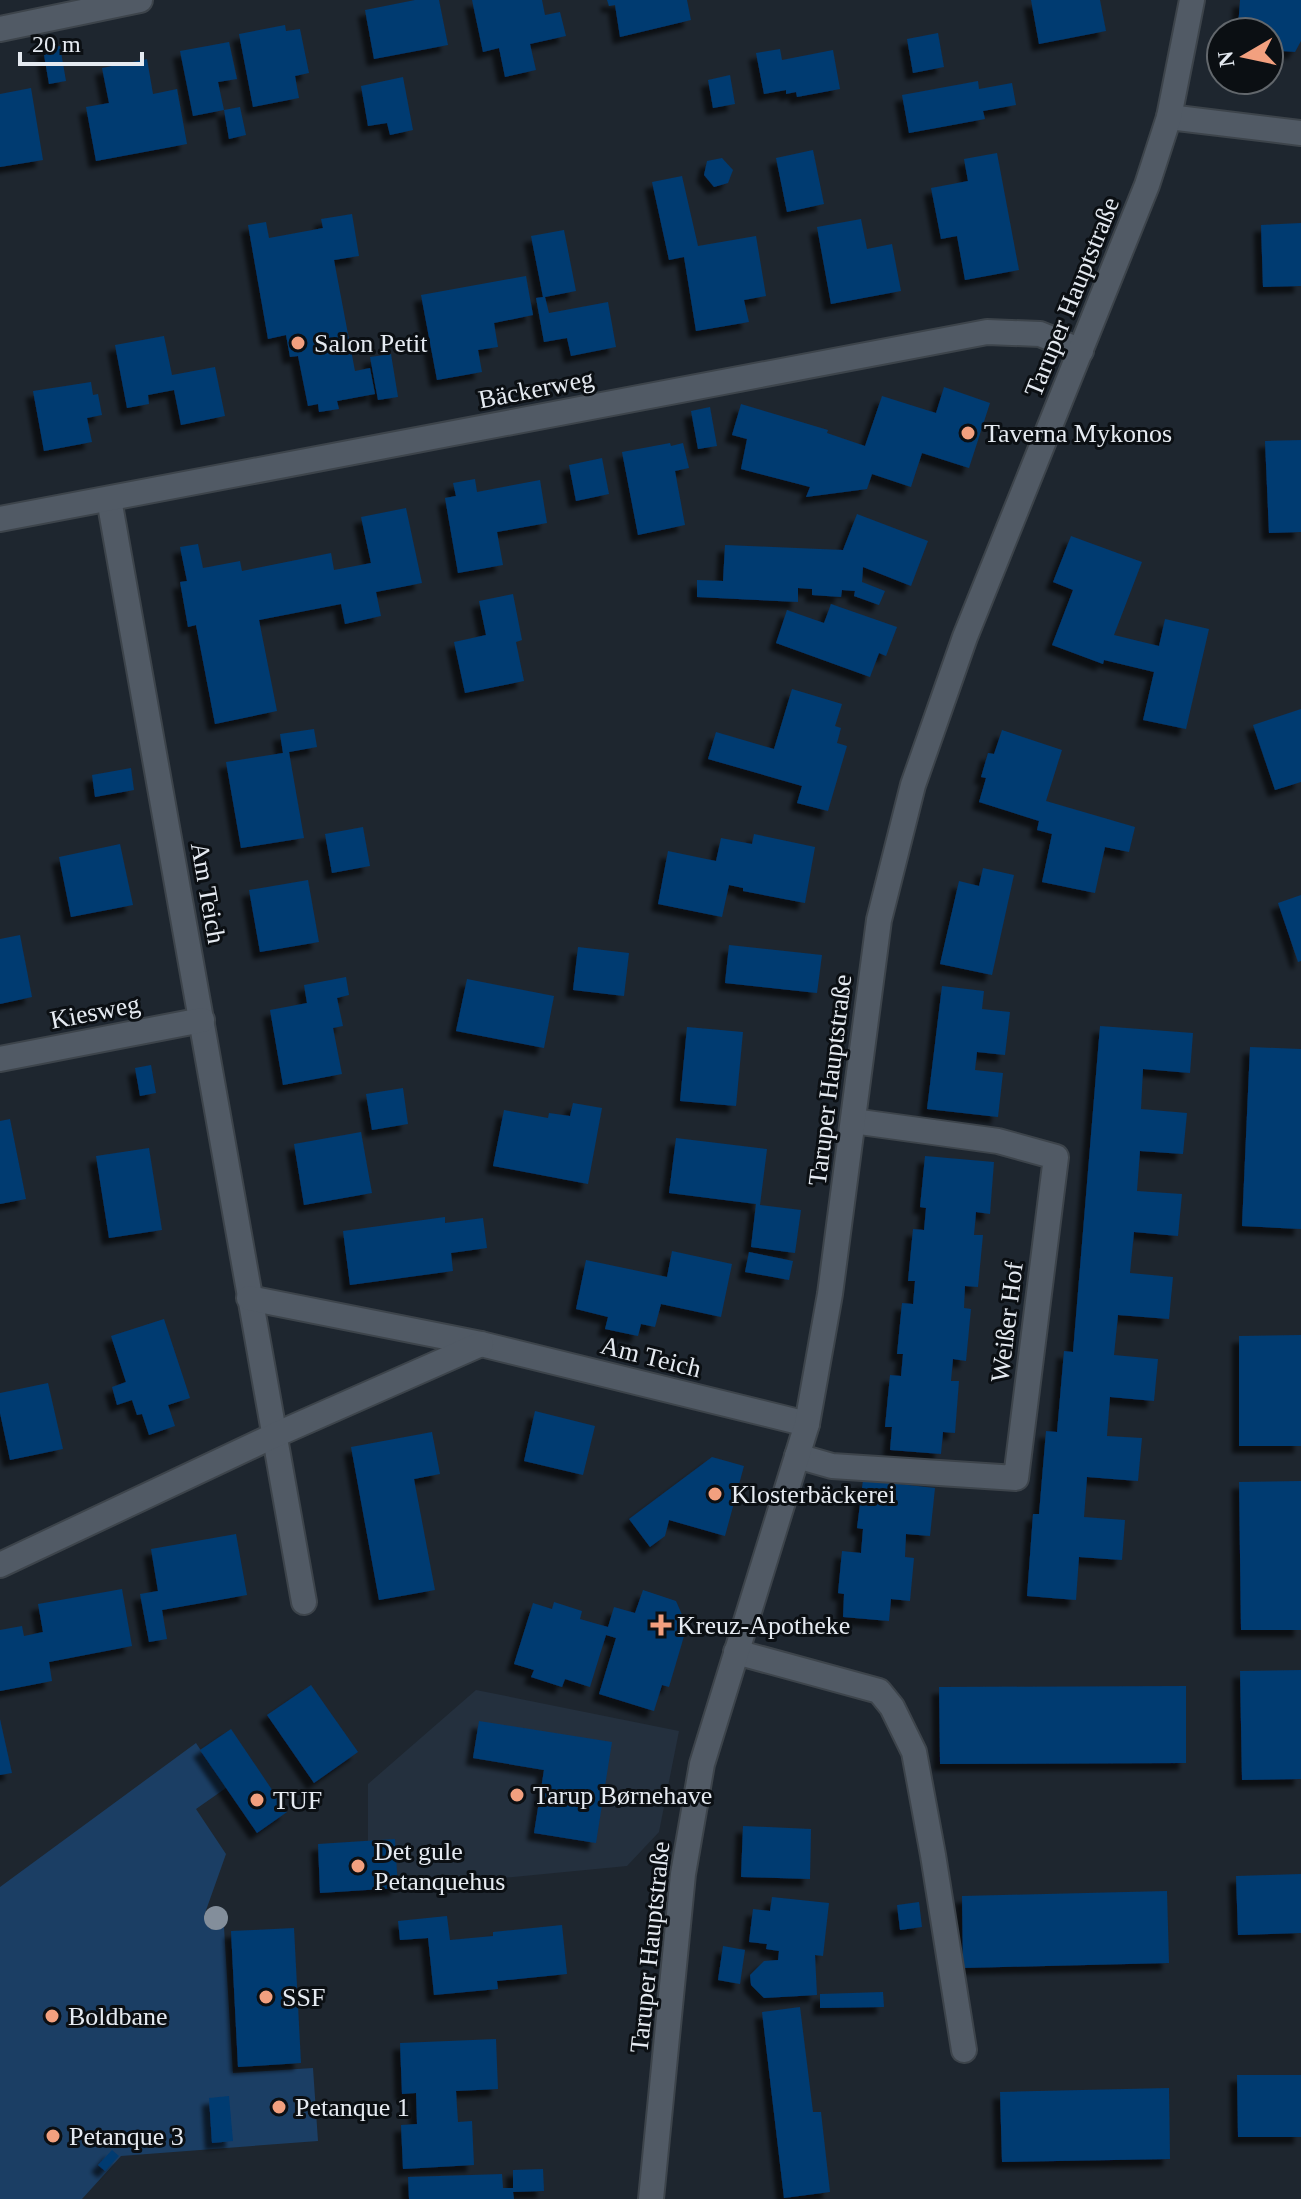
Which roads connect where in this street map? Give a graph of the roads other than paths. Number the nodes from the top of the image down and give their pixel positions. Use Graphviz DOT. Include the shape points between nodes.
graph roads {
  1 [pos="140,0"];
  2 [pos="1192,0"];
  3 [pos="0,29"];
  4 [pos="1169,117"];
  5 [pos="1301,133"];
  6 [pos="1081,351"];
  7 [pos="109,499"];
  8 [pos="0,519"];
  9 [pos="202,1020"];
  10 [pos="0,1059"];
  11 [pos="853,1121"];
  12 [pos="249,1298"];
  13 [pos="481,1344"];
  14 [pos="807,1424"];
  15 [pos="273,1436"];
  16 [pos="797,1456"];
  17 [pos="0,1565"];
  18 [pos="304,1602"];
  19 [pos="736,1652"];
  20 [pos="964,2050"];
  21 [pos="651,2199"];
  1 -- 3 [label="street"];
  2 -- 4 [label="street, Taruper Hauptstraße"];
  4 -- 5 [label="street"];
  4 -- 6 [label="street, Taruper Hauptstraße"];
  6 -- 7 [label="street, Bäckerweg" via="1040,334 987,332"];
  6 -- 11 [label="street, Taruper Hauptstraße" via="965,637 913,785 879,920"];
  7 -- 8 [label="street, Bäckerweg"];
  7 -- 9 [label="street, Am Teich"];
  9 -- 10 [label="street, Kiesweg"];
  9 -- 12 [label="street, Am Teich"];
  11 -- 14 [label="street, Taruper Hauptstraße"];
  11 -- 16 [label="street, Weißer Hof" via="998,1141 1056,1157 1016,1478 832,1466"];
  12 -- 13 [label="street, Am Teich"];
  12 -- 15 [label="street, Am Teich"];
  13 -- 14 [label="street, Am Teich"];
  13 -- 15 [label="street"];
  14 -- 16 [label="street, Taruper Hauptstraße"];
  15 -- 17 [label="street"];
  15 -- 18 [label="street, Am Teich"];
  16 -- 19 [label="street, Taruper Hauptstraße"];
  19 -- 20 [label="street" via="879,1691 892,1707 914,1752"];
  19 -- 21 [label="street, Taruper Hauptstraße" via="702,1764 683,1874"];
}
